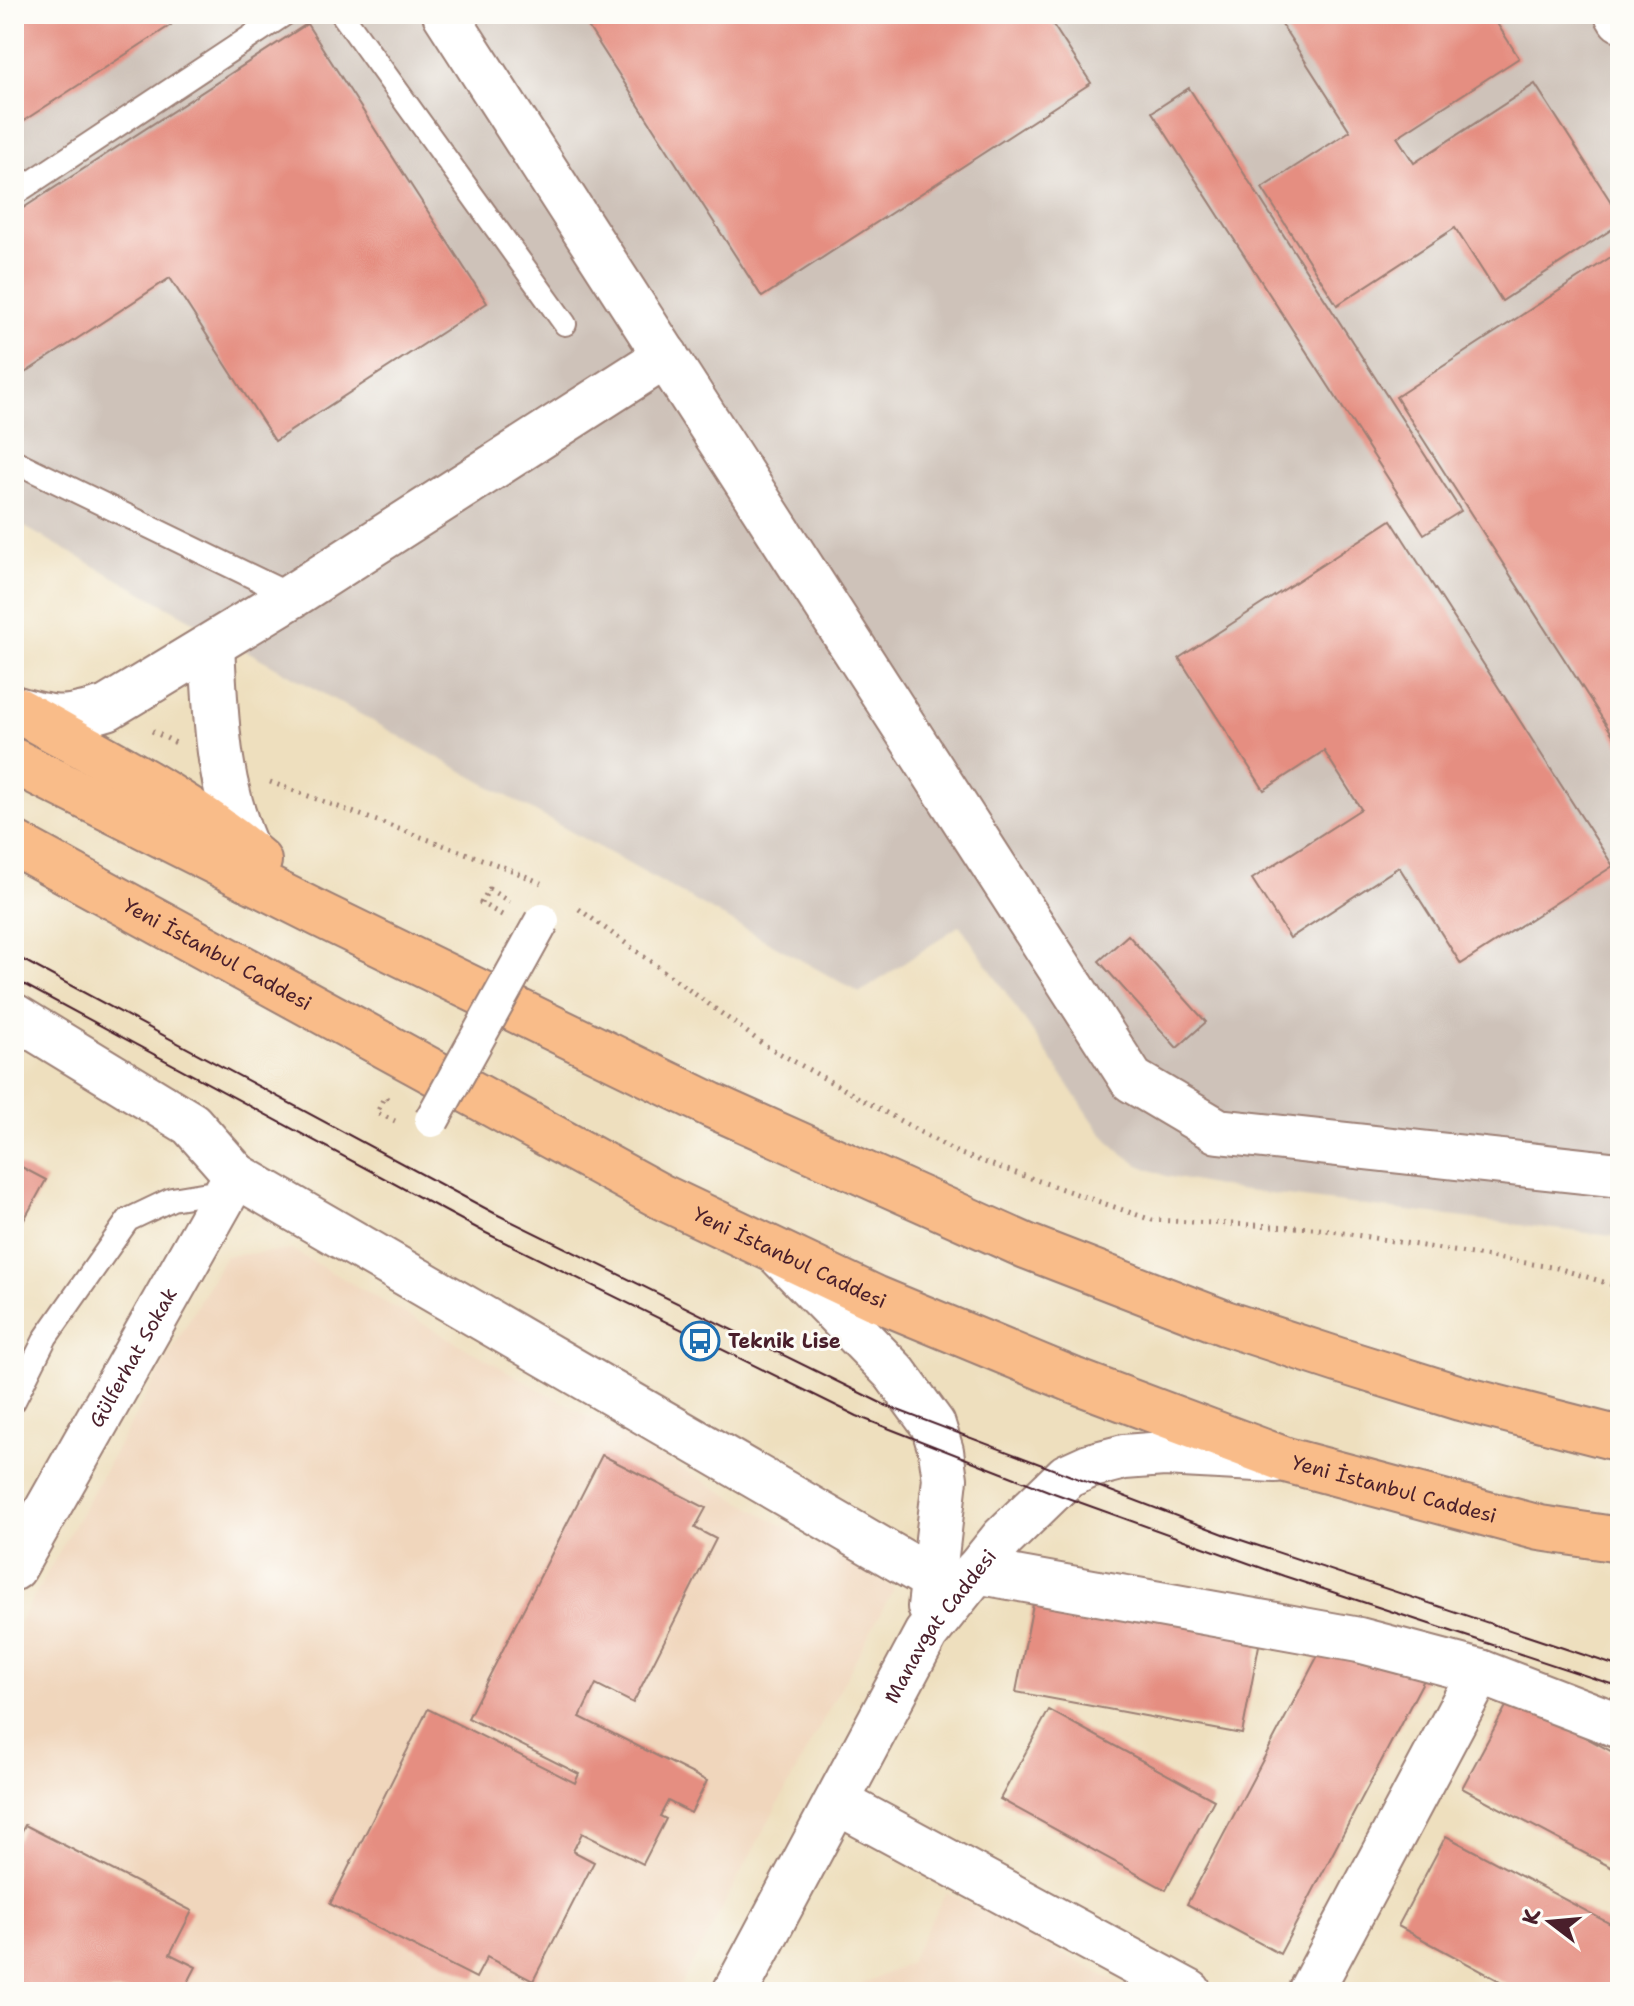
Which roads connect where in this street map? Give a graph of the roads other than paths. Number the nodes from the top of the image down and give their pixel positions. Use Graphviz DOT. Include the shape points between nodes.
graph roads {
  1 [pos="285,14"];
  2 [pos="342,14"];
  3 [pos="445,14"];
  4 [pos="14,194"];
  5 [pos="565,324"];
  6 [pos="666,356"];
  7 [pos="14,461"];
  8 [pos="292,596"];
  9 [pos="212,646"];
  10 [pos="15,708"];
  11 [pos="14,761"];
  12 [pos="14,843"];
  13 [pos="247,851"];
  14 [pos="14,867"];
  15 [pos="105,892"];
  16 [pos="321,915"];
  17 [pos="542,921"];
  18 [pos="14,1016"];
  19 [pos="432,1120"];
  20 [pos="1620,1175"];
  21 [pos="243,1186"];
  22 [pos="780,1255"];
  23 [pos="14,1401"];
  24 [pos="1620,1439"];
  25 [pos="1286,1460"];
  26 [pos="1620,1540"];
  27 [pos="14,1566"];
  28 [pos="955,1575"];
  29 [pos="1480,1672"];
  30 [pos="1620,1726"];
  31 [pos="837,1802"];
  32 [pos="735,1992"];
  33 [pos="1189,1992"];
  34 [pos="1310,1992"];
  1 -- 4 [label="lane"];
  2 -- 5 [label="lane"];
  3 -- 6 [label="street"];
  6 -- 8 [label="street"];
  6 -- 20 [label="street" via="1132,1080 1218,1131"];
  7 -- 8 [label="lane"];
  8 -- 9 [label="street"];
  9 -- 10 [label="street" via="107,708 54,719"];
  9 -- 13 [label="street" via="221,765 232,818"];
  10 -- 13 [label="highway" via="138,777"];
  11 -- 16 [label="highway"];
  12 -- 15 [label="highway, Yeni İstanbul Caddesi"];
  13 -- 16 [label="highway"];
  14 -- 15 [label="highway"];
  15 -- 22 [label="highway, Yeni İstanbul Caddesi" via="557,1141"];
  16 -- 24 [label="highway" via="789,1142 1118,1284 1353,1365"];
  17 -- 19 [label="street, bridge"];
  18 -- 21 [label="street" via="191,1124"];
  21 -- 23 [label="lane" via="172,1199 128,1220 46,1337"];
  21 -- 27 [label="street, Gülferhat Sokak"];
  21 -- 28 [label="street"];
  22 -- 25 [label="highway, Yeni İstanbul Caddesi" via="978,1343"];
  22 -- 28 [label="street" via="895,1373 933,1425 941,1451"];
  25 -- 26 [label="highway, Yeni İstanbul Caddesi" via="1540,1528"];
  25 -- 28 [label="street, Manavgat Caddesi" via="1164,1454 1089,1466 1067,1476 1003,1538"];
  28 -- 29 [label="street" via="1359,1640"];
  28 -- 31 [label="street, Manavgat Caddesi"];
  29 -- 30 [label="street"];
  29 -- 34 [label="street"];
  31 -- 32 [label="street, Manavgat Caddesi"];
  31 -- 33 [label="street"];
}
